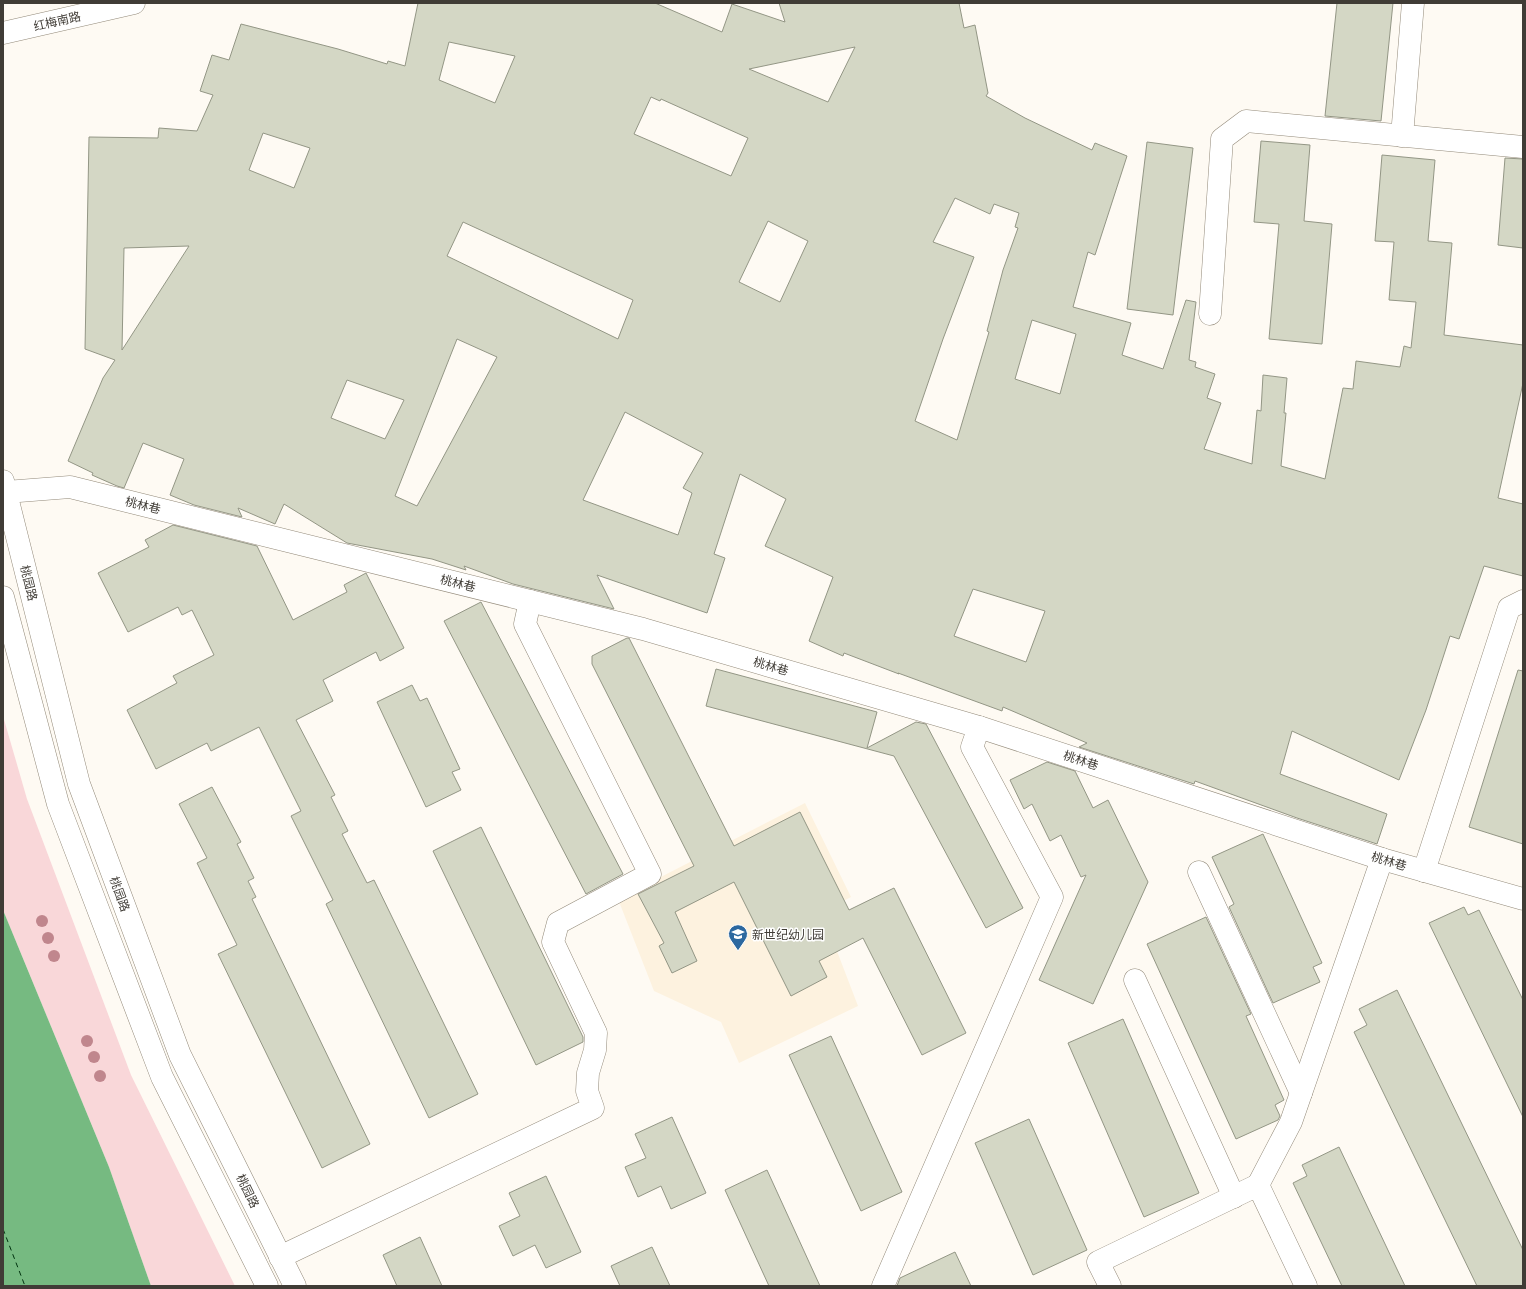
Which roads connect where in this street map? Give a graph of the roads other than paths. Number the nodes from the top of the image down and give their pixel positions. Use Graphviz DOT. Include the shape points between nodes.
graph roads {
  1 [pos="134,3"];
  2 [pos="1413,3"];
  3 [pos="3,33"];
  4 [pos="1402,136"];
  5 [pos="1523,147"];
  6 [pos="1210,314"];
  7 [pos="4,486"];
  8 [pos="3,597"];
  9 [pos="530,601"];
  10 [pos="1523,601"];
  11 [pos="979,727"];
  12 [pos="1382,859"];
  13 [pos="1424,871"];
  14 [pos="1199,872"];
  15 [pos="1523,899"];
  16 [pos="1135,980"];
  17 [pos="1301,1093"];
  18 [pos="1258,1185"];
  19 [pos="1234,1197"];
  20 [pos="280,1257"];
  21 [pos="267,1286"];
  22 [pos="295,1286"];
  23 [pos="883,1286"];
  24 [pos="1110,1286"];
  25 [pos="1306,1286"];
  1 -- 3 [label="street, 红梅南路"];
  2 -- 4 [label="street"];
  4 -- 5 [label="street"];
  4 -- 6 [label="street" via="1246,121 1222,139"];
  7 -- 9 [label="street, 桃林巷" via="70,487"];
  7 -- 20 [label="street, 桃园路" via="79,784 180,1055"];
  8 -- 21 [label="street" via="58,804 153,1055"];
  9 -- 11 [label="street, 桃林巷" via="643,629"];
  9 -- 20 [label="street" via="525,624 650,874 558,923 553,942 596,1033 587,1091 593,1108"];
  10 -- 13 [label="street" via="1509,608"];
  11 -- 12 [label="street, 桃林巷"];
  11 -- 23 [label="street" via="972,747 1052,898"];
  12 -- 13 [label="street, 桃林巷"];
  12 -- 17 [label="street"];
  13 -- 15 [label="street, 桃林巷"];
  14 -- 17 [label="street"];
  16 -- 19 [label="street"];
  17 -- 18 [label="street" via="1291,1122"];
  18 -- 19 [label="street"];
  18 -- 25 [label="street"];
  19 -- 24 [label="street" via="1098,1262"];
  20 -- 22 [label="street, 桃园路"];
}
